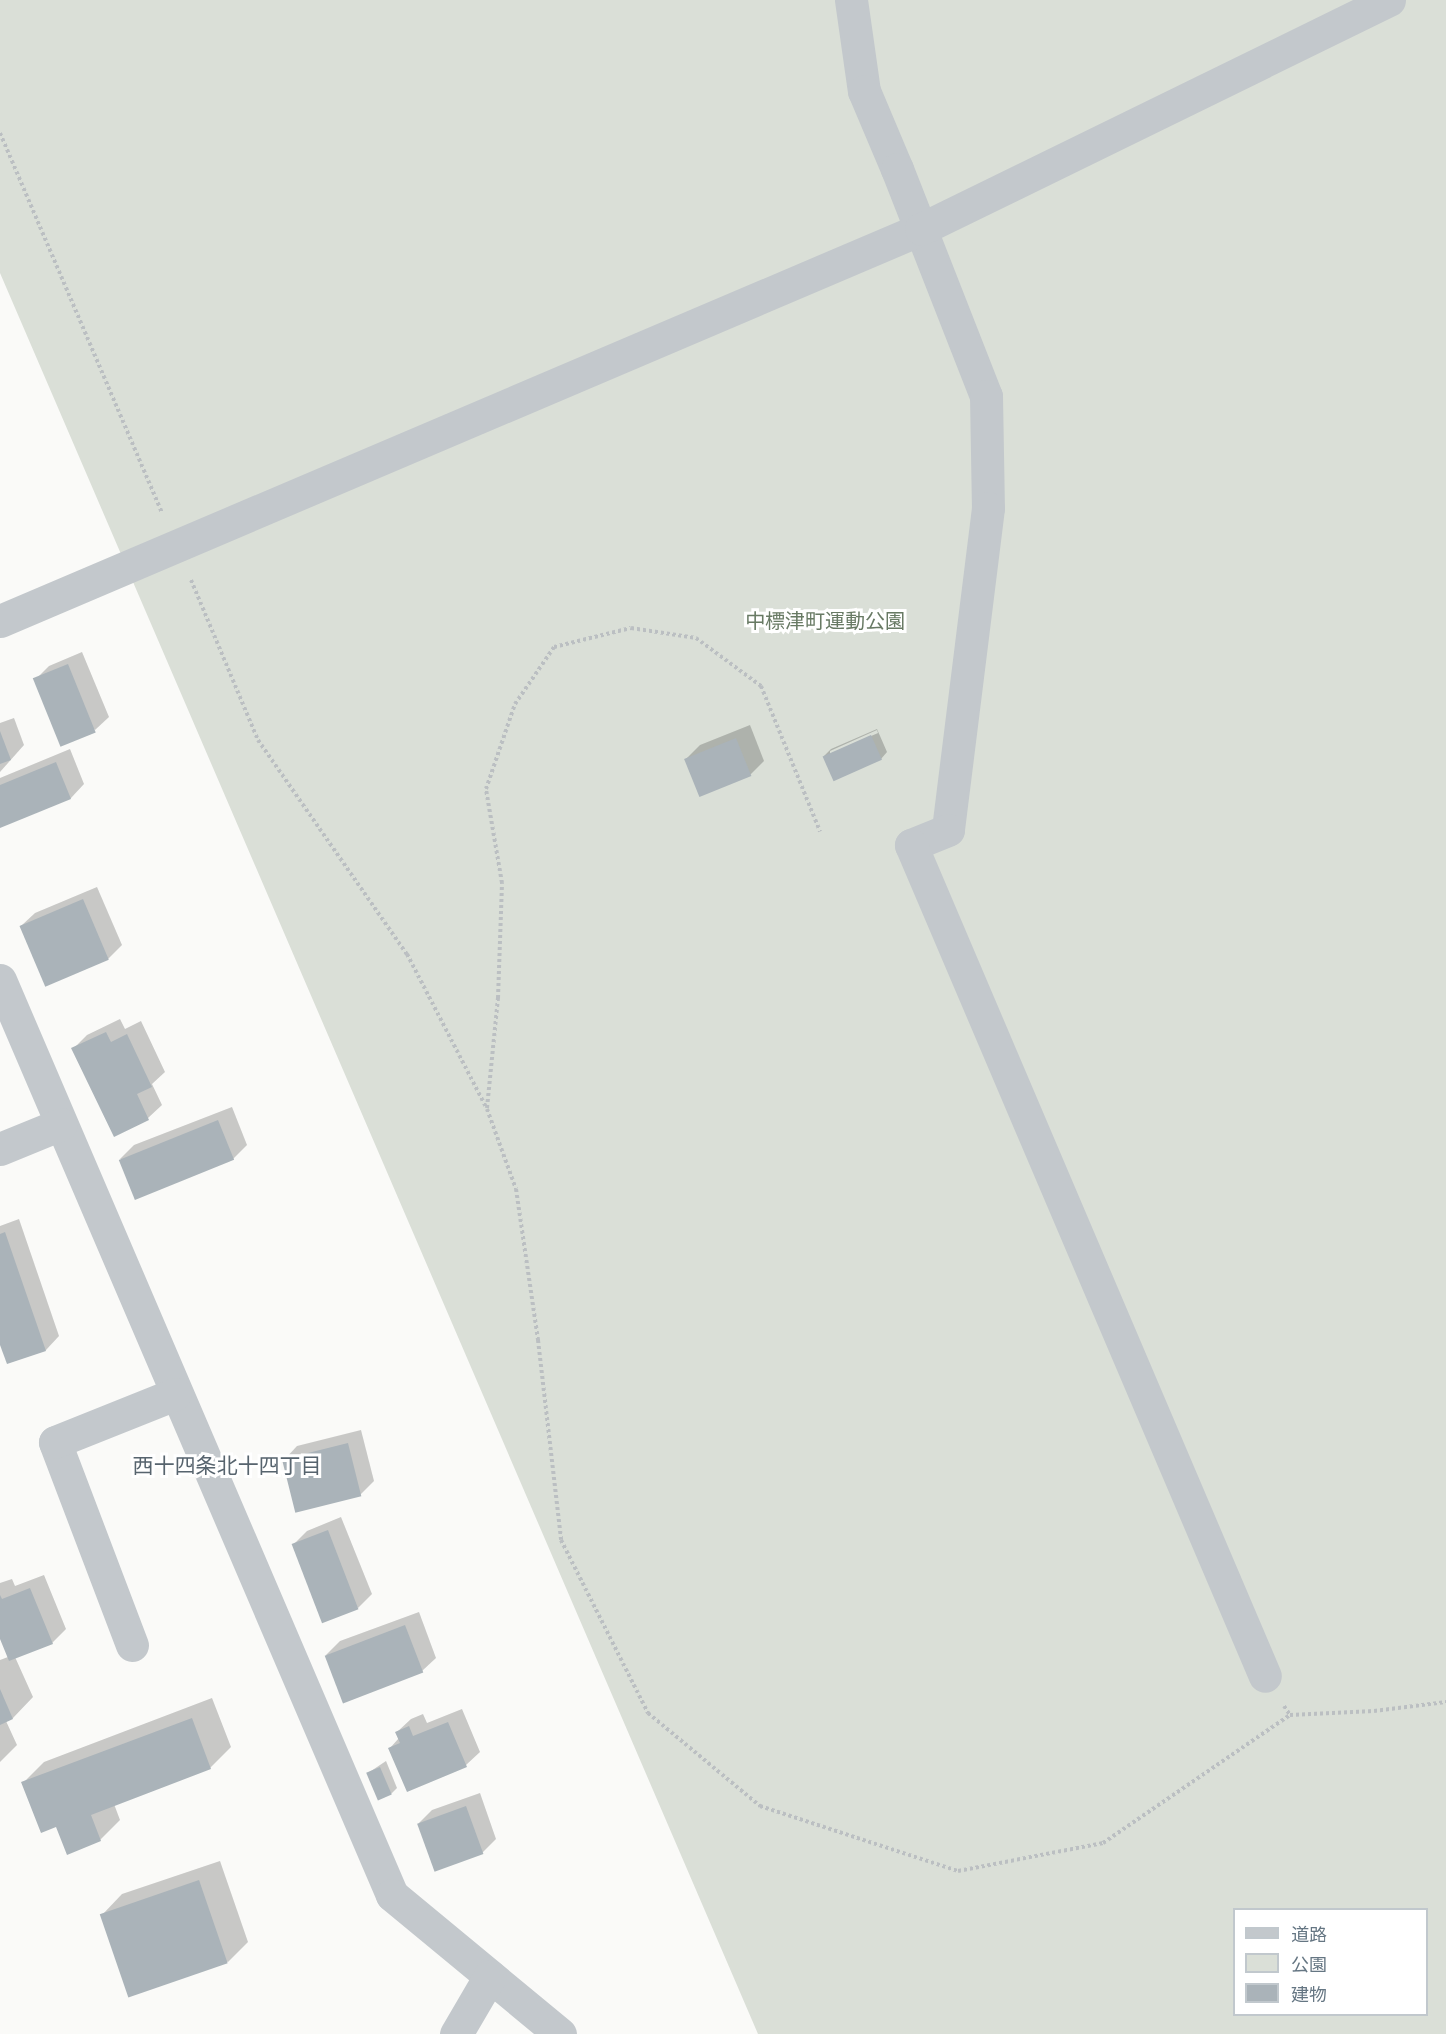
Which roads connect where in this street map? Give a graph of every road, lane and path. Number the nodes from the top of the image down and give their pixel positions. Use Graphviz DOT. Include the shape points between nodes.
graph roads {
  1 [pos="851,0"];
  2 [pos="1389,0"];
  3 [pos="0,133"];
  4 [pos="921,229"];
  5 [pos="176,546"];
  6 [pos="0,621"];
  7 [pos="820,831"];
  8 [pos="0,980"];
  9 [pos="487,1108"];
  10 [pos="62,1124"];
  11 [pos="0,1149"];
  12 [pos="175,1394"];
  13 [pos="132,1646"];
  14 [pos="1265,1676"];
  15 [pos="1446,1702"];
  16 [pos="1290,1715"];
  17 [pos="490,1976"];
  18 [pos="456,2034"];
  19 [pos="560,2034"];
  1 -- 4 [label="street" via="864,91"];
  2 -- 4 [label="street"];
  3 -- 5 [label="path"];
  4 -- 5 [label="street"];
  4 -- 14 [label="street" via="986,396 988,508 948,830 911,845"];
  5 -- 6 [label="street"];
  5 -- 9 [label="path" via="258,740 407,954"];
  7 -- 9 [label="path" via="761,686 696,638 631,628 554,647 515,704 486,789 502,883 498,998"];
  8 -- 10 [label="street"];
  9 -- 16 [label="path" via="516,1189 561,1540 648,1713 760,1806 958,1871 1103,1843"];
  10 -- 11 [label="street"];
  10 -- 12 [label="street"];
  12 -- 13 [label="street" via="55,1442"];
  12 -- 17 [label="street" via="392,1895"];
  14 -- 16 [label="path"];
  15 -- 16 [label="path"];
  17 -- 18 [label="street"];
  17 -- 19 [label="street"];
}
